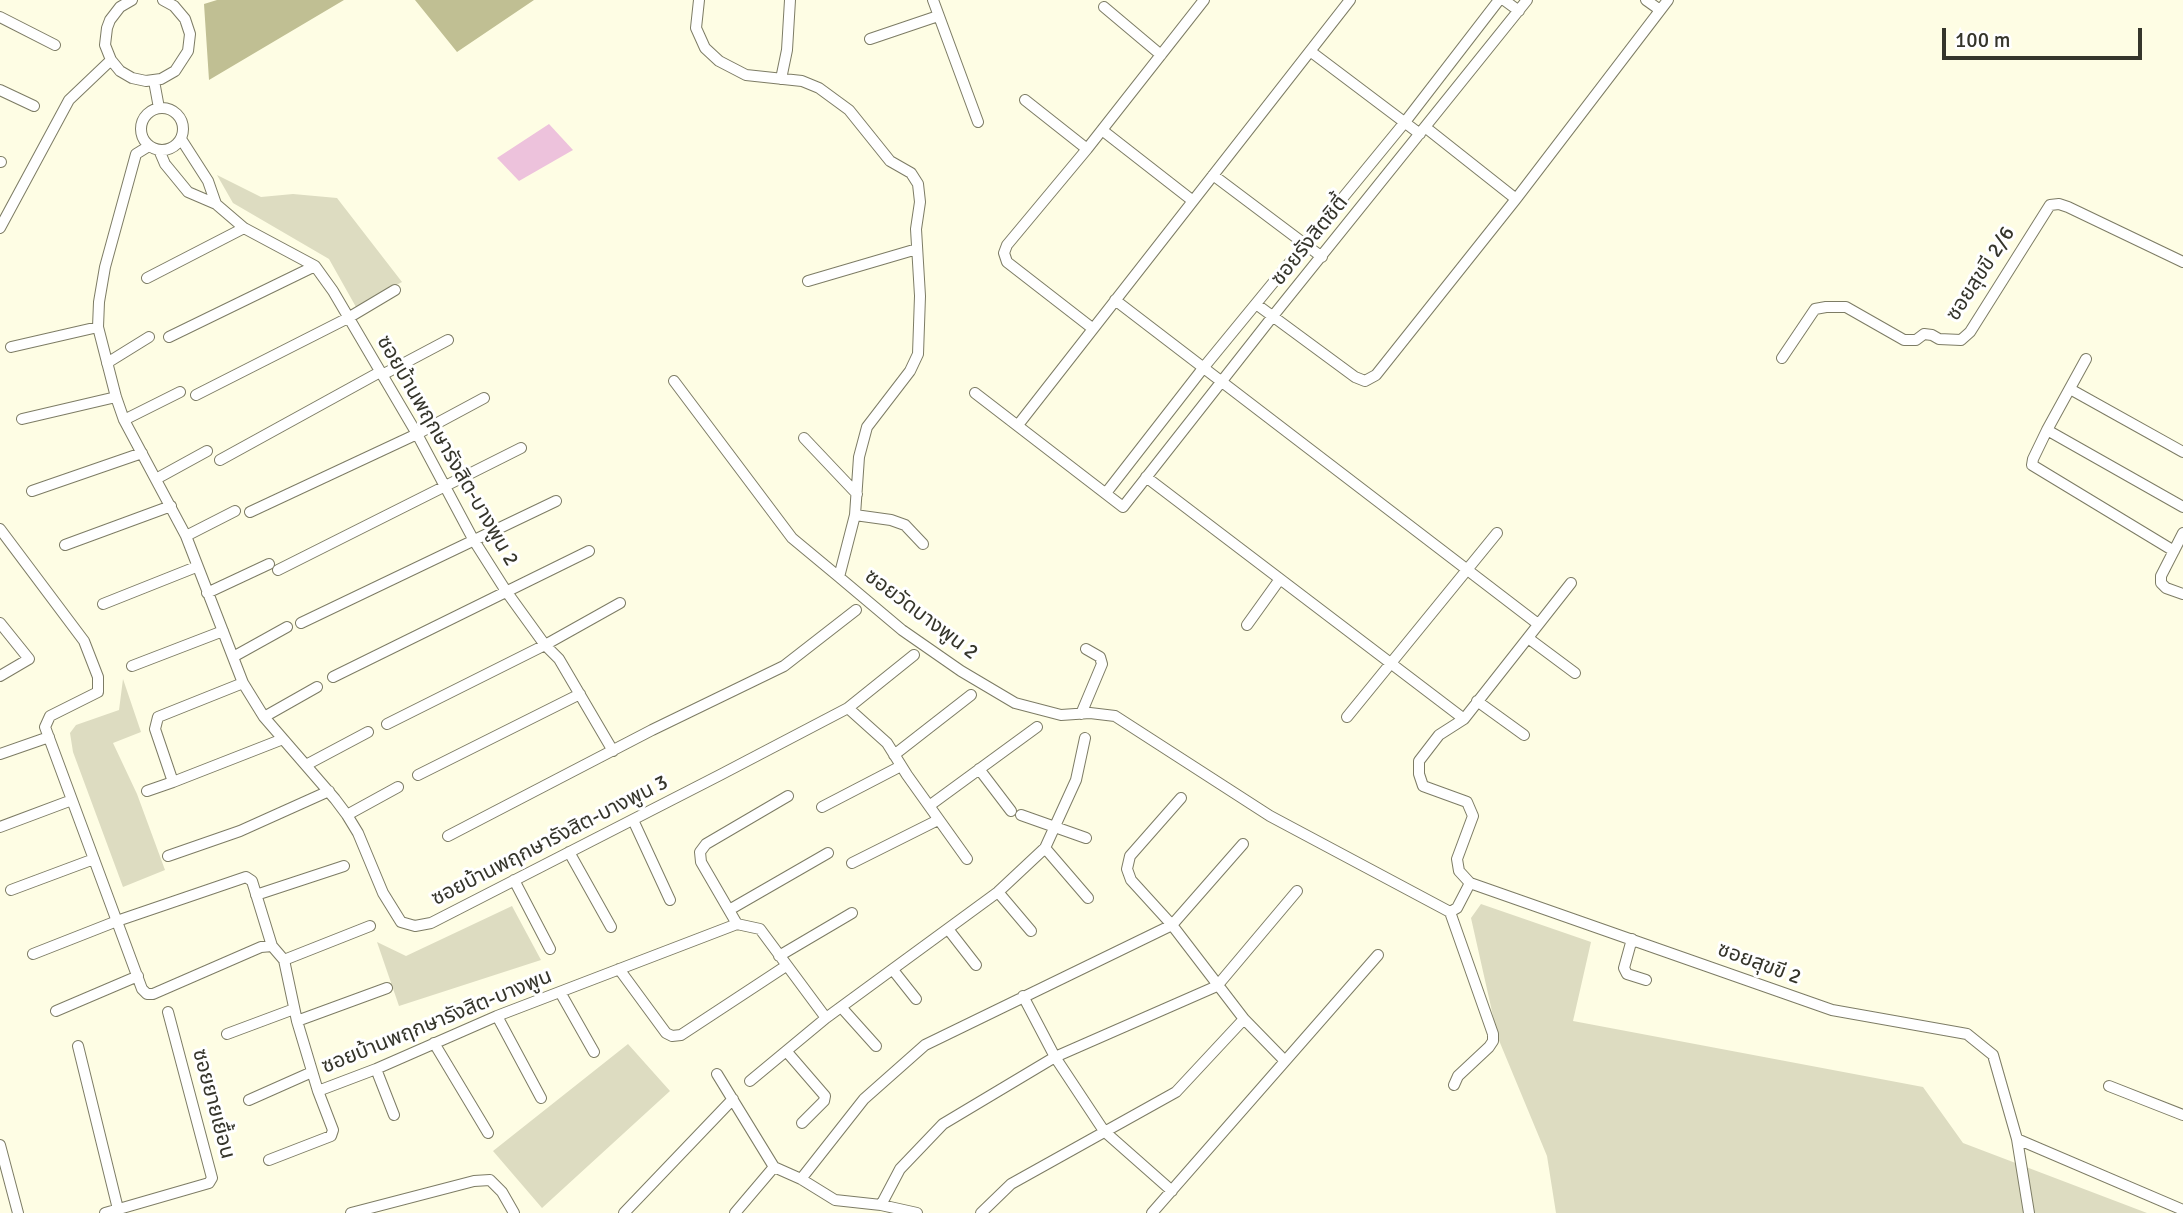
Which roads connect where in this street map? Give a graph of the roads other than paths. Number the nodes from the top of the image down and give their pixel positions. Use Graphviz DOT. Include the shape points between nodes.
graph roads {
  1 [pos="132,0"];
  2 [pos="163,0"];
  3 [pos="699,0"];
  4 [pos="790,0"];
  5 [pos="933,0"];
  6 [pos="1205,0"];
  7 [pos="1350,0"];
  8 [pos="1502,0"];
  9 [pos="1527,0"];
  10 [pos="1646,0"];
  11 [pos="1668,0"];
  12 [pos="178,3"];
  13 [pos="1104,7"];
  14 [pos="1660,10"];
  15 [pos="1518,11"];
  16 [pos="939,16"];
  17 [pos="0,17"];
  18 [pos="870,38"];
  19 [pos="55,45"];
  20 [pos="1310,51"];
  21 [pos="1161,55"];
  22 [pos="111,60"];
  23 [pos="782,76"];
  24 [pos="154,81"];
  25 [pos="0,90"];
  26 [pos="1026,100"];
  27 [pos="34,106"];
  28 [pos="159,108"];
  29 [pos="978,122"];
  30 [pos="1405,122"];
  31 [pos="1102,130"];
  32 [pos="1423,131"];
  33 [pos="181,139"];
  34 [pos="154,148"];
  35 [pos="1087,149"];
  36 [pos="1213,175"];
  37 [pos="1516,199"];
  38 [pos="1193,201"];
  39 [pos="216,204"];
  40 [pos="0,228"];
  41 [pos="244,228"];
  42 [pos="1306,245"];
  43 [pos="917,249"];
  44 [pos="1322,257"];
  45 [pos="2183,262"];
  46 [pos="315,266"];
  47 [pos="147,278"];
  48 [pos="808,281"];
  49 [pos="395,290"];
  50 [pos="1115,300"];
  51 [pos="1256,304"];
  52 [pos="1273,316"];
  53 [pos="348,318"];
  54 [pos="98,327"];
  55 [pos="1093,328"];
  56 [pos="149,337"];
  57 [pos="169,337"];
  58 [pos="448,340"];
  59 [pos="11,347"];
  60 [pos="1782,358"];
  61 [pos="2086,359"];
  62 [pos="107,363"];
  63 [pos="1204,368"];
  64 [pos="381,373"];
  65 [pos="674,381"];
  66 [pos="1222,381"];
  67 [pos="2070,389"];
  68 [pos="180,392"];
  69 [pos="975,393"];
  70 [pos="196,395"];
  71 [pos="116,397"];
  72 [pos="484,398"];
  73 [pos="22,419"];
  74 [pos="124,419"];
  75 [pos="1018,425"];
  76 [pos="2047,429"];
  77 [pos="417,434"];
  78 [pos="804,438"];
  79 [pos="521,448"];
  80 [pos="207,451"];
  81 [pos="2183,452"];
  82 [pos="142,453"];
  83 [pos="220,460"];
  84 [pos="1146,477"];
  85 [pos="156,479"];
  86 [pos="445,486"];
  87 [pos="32,491"];
  88 [pos="1106,493"];
  89 [pos="857,494"];
  90 [pos="556,501"];
  91 [pos="171,506"];
  92 [pos="2183,507"];
  93 [pos="235,511"];
  94 [pos="250,512"];
  95 [pos="855,515"];
  96 [pos="0,529"];
  97 [pos="1497,533"];
  98 [pos="2183,533"];
  99 [pos="186,536"];
  100 [pos="473,539"];
  101 [pos="923,544"];
  102 [pos="65,545"];
  103 [pos="589,551"];
  104 [pos="2174,551"];
  105 [pos="196,567"];
  106 [pos="1467,570"];
  107 [pos="839,577"];
  108 [pos="1280,579"];
  109 [pos="1571,583"];
  110 [pos="506,591"];
  111 [pos="207,593"];
  112 [pos="2183,594"];
  113 [pos="620,603"];
  114 [pos="103,604"];
  115 [pos="856,610"];
  116 [pos="0,623"];
  117 [pos="301,623"];
  118 [pos="1538,624"];
  119 [pos="1247,625"];
  120 [pos="287,627"];
  121 [pos="223,631"];
  122 [pos="1528,638"];
  123 [pos="545,645"];
  124 [pos="1086,649"];
  125 [pos="914,655"];
  126 [pos="233,657"];
  127 [pos="1391,664"];
  128 [pos="132,666"];
  129 [pos="1575,673"];
  130 [pos="0,676"];
  131 [pos="333,677"];
  132 [pos="243,682"];
  133 [pos="317,687"];
  134 [pos="580,694"];
  135 [pos="971,695"];
  136 [pos="1477,701"];
  137 [pos="848,708"];
  138 [pos="1082,714"];
  139 [pos="264,717"];
  140 [pos="1347,717"];
  141 [pos="1464,719"];
  142 [pos="387,724"];
  143 [pos="1037,727"];
  144 [pos="368,732"];
  145 [pos="1524,735"];
  146 [pos="49,737"];
  147 [pos="1085,738"];
  148 [pos="283,739"];
  149 [pos="612,751"];
  150 [pos="0,754"];
  151 [pos="894,755"];
  152 [pos="306,765"];
  153 [pos="901,766"];
  154 [pos="979,769"];
  155 [pos="418,775"];
  156 [pos="173,782"];
  157 [pos="398,787"];
  158 [pos="147,791"];
  159 [pos="329,791"];
  160 [pos="788,796"];
  161 [pos="1181,798"];
  162 [pos="72,800"];
  163 [pos="929,806"];
  164 [pos="822,807"];
  165 [pos="346,816"];
  166 [pos="633,820"];
  167 [pos="938,820"];
  168 [pos="0,827"];
  169 [pos="1055,827"];
  170 [pos="448,836"];
  171 [pos="1086,838"];
  172 [pos="1243,844"];
  173 [pos="1045,848"];
  174 [pos="569,852"];
  175 [pos="828,853"];
  176 [pos="168,856"];
  177 [pos="94,859"];
  178 [pos="967,859"];
  179 [pos="852,863"];
  180 [pos="344,866"];
  181 [pos="514,880"];
  182 [pos="1468,887"];
  183 [pos="11,890"];
  184 [pos="1297,891"];
  185 [pos="998,892"];
  186 [pos="256,895"];
  187 [pos="1088,898"];
  188 [pos="670,900"];
  189 [pos="729,910"];
  190 [pos="1454,910"];
  191 [pos="852,913"];
  192 [pos="117,921"];
  193 [pos="737,924"];
  194 [pos="1172,925"];
  195 [pos="370,926"];
  196 [pos="611,927"];
  197 [pos="947,929"];
  198 [pos="1031,931"];
  199 [pos="1631,941"];
  200 [pos="272,946"];
  201 [pos="550,949"];
  202 [pos="33,954"];
  203 [pos="1378,955"];
  204 [pos="779,956"];
  205 [pos="284,960"];
  206 [pos="976,965"];
  207 [pos="786,966"];
  208 [pos="619,969"];
  209 [pos="893,970"];
  210 [pos="138,976"];
  211 [pos="1646,980"];
  212 [pos="1217,986"];
  213 [pos="387,988"];
  214 [pos="560,992"];
  215 [pos="1023,996"];
  216 [pos="916,999"];
  217 [pos="841,1007"];
  218 [pos="56,1011"];
  219 [pos="168,1012"];
  220 [pos="295,1015"];
  221 [pos="497,1016"];
  222 [pos="826,1018"];
  223 [pos="1244,1019"];
  224 [pos="227,1034"];
  225 [pos="434,1043"];
  226 [pos="78,1046"];
  227 [pos="876,1046"];
  228 [pos="594,1052"];
  229 [pos="787,1052"];
  230 [pos="1055,1056"];
  231 [pos="1284,1060"];
  232 [pos="376,1069"];
  233 [pos="312,1072"];
  234 [pos="717,1074"];
  235 [pos="750,1081"];
  236 [pos="1454,1085"];
  237 [pos="2109,1086"];
  238 [pos="318,1091"];
  239 [pos="541,1098"];
  240 [pos="733,1099"];
  241 [pos="249,1100"];
  242 [pos="394,1115"];
  243 [pos="2183,1115"];
  244 [pos="802,1123"];
  245 [pos="1104,1131"];
  246 [pos="488,1133"];
  247 [pos="2017,1139"];
  248 [pos="0,1145"];
  249 [pos="269,1160"];
  250 [pos="774,1167"];
  251 [pos="801,1180"];
  252 [pos="1172,1191"];
  253 [pos="863,1203"];
  254 [pos="881,1205"];
  255 [pos="118,1209"];
  256 [pos="2183,1210"];
  257 [pos="18,1213"];
  258 [pos="105,1213"];
  259 [pos="351,1213"];
  260 [pos="514,1213"];
  261 [pos="624,1213"];
  262 [pos="734,1213"];
  263 [pos="854,1213"];
  264 [pos="917,1213"];
  265 [pos="981,1213"];
  266 [pos="1152,1213"];
  267 [pos="2029,1213"];
  1 -- 22 [label="street" via="114,13 107,28 105,45"];
  2 -- 12 [label="street"];
  3 -- 23 [label="street, ซอยวัดบางพูน 2" via="696,28 705,48 719,61 746,75"];
  4 -- 23 [label="street"];
  5 -- 16 [label="street"];
  6 -- 21 [label="street"];
  7 -- 20 [label="street"];
  8 -- 15 [label="street"];
  8 -- 30 [label="street, ซอยรังสิตซิตี้"];
  9 -- 15 [label="street, ซอยรังสิตซิตี้"];
  10 -- 14 [label="street"];
  11 -- 14 [label="street"];
  12 -- 24 [label="street" via="188,26 188,51 175,71"];
  13 -- 21 [label="street"];
  14 -- 37 [label="street"];
  15 -- 32 [label="street, ซอยรังสิตซิตี้"];
  16 -- 18 [label="street"];
  16 -- 29 [label="street"];
  17 -- 19 [label="street"];
  20 -- 30 [label="street"];
  20 -- 36 [label="street"];
  21 -- 31 [label="street"];
  22 -- 24 [label="street" via="125,75"];
  22 -- 40 [label="street" via="69,100"];
  23 -- 43 [label="street, ซอยวัดบางพูน 2" via="802,81 849,110 890,161 911,173 920,202"];
  24 -- 28 [label="street"];
  25 -- 27 [label="street"];
  26 -- 35 [label="street"];
  28 -- 33 [label="street" via="180,117"];
  28 -- 34 [label="street" via="146,114 140,127 144,141"];
  30 -- 32 [label="street"];
  30 -- 42 [label="street, ซอยรังสิตซิตี้"];
  31 -- 35 [label="street"];
  31 -- 38 [label="street"];
  32 -- 37 [label="street"];
  32 -- 44 [label="street, ซอยรังสิตซิตี้"];
  33 -- 34 [label="street" via="170,149"];
  33 -- 39 [label="street, ซอยบ้านพฤกษารังสิต-บางพูน 2" via="208,181"];
  34 -- 39 [label="street, ซอยบ้านพฤกษารังสิต-บางพูน 2" via="188,192"];
  34 -- 54 [label="street, ซอยบ้านพฤกษารังสิต-บางพูน 3" via="136,154 105,267"];
  35 -- 55 [label="street" via="1004,253 1007,262"];
  36 -- 38 [label="street"];
  36 -- 42 [label="street"];
  37 -- 52 [label="street" via="1376,375 1365,381"];
  38 -- 50 [label="street"];
  39 -- 41 [label="street, ซอยบ้านพฤกษารังสิต-บางพูน 2"];
  41 -- 46 [label="street, ซอยบ้านพฤกษารังสิต-บางพูน 2"];
  41 -- 47 [label="street"];
  42 -- 44 [label="street"];
  42 -- 51 [label="street, ซอยรังสิตซิตี้"];
  43 -- 48 [label="street"];
  43 -- 89 [label="street, ซอยวัดบางพูน 2" via="918,355 867,427"];
  44 -- 52 [label="street, ซอยรังสิตซิตี้"];
  45 -- 60 [label="street, ซอยสุขขี 2/6" via="2068,207 2050,205 1961,340 1924,334 1904,340 1846,307 1826,307 1815,309"];
  46 -- 53 [label="street, ซอยบ้านพฤกษารังสิต-บางพูน 2"];
  46 -- 57 [label="street"];
  49 -- 53 [label="street"];
  50 -- 55 [label="street"];
  50 -- 63 [label="street"];
  51 -- 52 [label="street"];
  51 -- 63 [label="street, ซอยรังสิตซิตี้"];
  52 -- 66 [label="street, ซอยรังสิตซิตี้"];
  53 -- 64 [label="street, ซอยบ้านพฤกษารังสิต-บางพูน 2"];
  53 -- 70 [label="street"];
  54 -- 59 [label="street"];
  54 -- 62 [label="street, ซอยบ้านพฤกษารังสิต-บางพูน 3"];
  55 -- 75 [label="street"];
  56 -- 62 [label="street"];
  58 -- 64 [label="street"];
  61 -- 67 [label="street"];
  62 -- 71 [label="street, ซอยบ้านพฤกษารังสิต-บางพูน 3"];
  63 -- 66 [label="street"];
  63 -- 88 [label="street, ซอยรังสิตซิตี้"];
  64 -- 77 [label="street, ซอยบ้านพฤกษารังสิต-บางพูน 2"];
  64 -- 83 [label="street"];
  65 -- 107 [label="street" via="792,538"];
  66 -- 84 [label="street, ซอยรังสิตซิตี้"];
  66 -- 106 [label="street"];
  67 -- 76 [label="street"];
  67 -- 81 [label="street"];
  68 -- 74 [label="street"];
  69 -- 75 [label="street"];
  71 -- 73 [label="street"];
  71 -- 74 [label="street, ซอยบ้านพฤกษารังสิต-บางพูน 3"];
  72 -- 77 [label="street"];
  74 -- 82 [label="street, ซอยบ้านพฤกษารังสิต-บางพูน 3"];
  75 -- 88 [label="street"];
  76 -- 92 [label="street"];
  76 -- 104 [label="street" via="2032,459 2037,470"];
  77 -- 86 [label="street, ซอยบ้านพฤกษารังสิต-บางพูน 2"];
  77 -- 94 [label="street"];
  78 -- 89 [label="street"];
  79 -- 86 [label="street"];
  80 -- 85 [label="street"];
  82 -- 85 [label="street, ซอยบ้านพฤกษารังสิต-บางพูน 3"];
  82 -- 87 [label="street"];
  84 -- 88 [label="street, ซอยรังสิตซิตี้" via="1123,507"];
  84 -- 108 [label="street"];
  85 -- 91 [label="street, ซอยบ้านพฤกษารังสิต-บางพูน 3"];
  86 -- 100 [label="street, ซอยบ้านพฤกษารังสิต-บางพูน 2"];
  86 -- 111 [label="street"];
  89 -- 95 [label="street, ซอยวัดบางพูน 2"];
  90 -- 100 [label="street"];
  91 -- 99 [label="street, ซอยบ้านพฤกษารังสิต-บางพูน 3"];
  91 -- 102 [label="street"];
  93 -- 99 [label="street"];
  95 -- 101 [label="street" via="905,525"];
  95 -- 107 [label="street, ซอยวัดบางพูน 2"];
  96 -- 146 [label="street" via="84,641 99,677 98,692 50,716 45,727"];
  97 -- 106 [label="street"];
  98 -- 104 [label="street"];
  99 -- 105 [label="street, ซอยบ้านพฤกษารังสิต-บางพูน 3"];
  100 -- 110 [label="street, ซอยบ้านพฤกษารังสิต-บางพูน 2"];
  100 -- 117 [label="street"];
  103 -- 110 [label="street"];
  104 -- 112 [label="street" via="2161,583"];
  105 -- 111 [label="street, ซอยบ้านพฤกษารังสิต-บางพูน 3"];
  105 -- 114 [label="street"];
  106 -- 118 [label="street"];
  106 -- 127 [label="street"];
  107 -- 138 [label="street, ซอยวัดบางพูน 2" via="902,630 1015,703 1061,715"];
  108 -- 119 [label="street"];
  108 -- 127 [label="street"];
  109 -- 118 [label="street"];
  110 -- 123 [label="street, ซอยบ้านพฤกษารังสิต-บางพูน 2"];
  110 -- 131 [label="street"];
  111 -- 121 [label="street, ซอยบ้านพฤกษารังสิต-บางพูน 3"];
  113 -- 123 [label="street"];
  115 -- 149 [label="street" via="785,666"];
  116 -- 130 [label="street" via="30,659"];
  118 -- 122 [label="street"];
  120 -- 126 [label="street"];
  121 -- 126 [label="street, ซอยบ้านพฤกษารังสิต-บางพูน 3"];
  121 -- 128 [label="street"];
  122 -- 129 [label="street"];
  122 -- 136 [label="street"];
  123 -- 134 [label="street, ซอยบ้านพฤกษารังสิต-บางพูน 2"];
  123 -- 142 [label="street"];
  124 -- 138 [label="street" via="1100,657 1102,664"];
  125 -- 137 [label="street, ซอยบ้านพฤกษารังสิต-บางพูน 3"];
  126 -- 132 [label="street, ซอยบ้านพฤกษารังสิต-บางพูน 3"];
  127 -- 140 [label="street"];
  127 -- 141 [label="street"];
  132 -- 139 [label="street, ซอยบ้านพฤกษารังสิต-บางพูน 3"];
  132 -- 156 [label="street" via="158,717 155,729"];
  133 -- 139 [label="street"];
  134 -- 149 [label="street, ซอยบ้านพฤกษารังสิต-บางพูน 2"];
  134 -- 155 [label="street"];
  135 -- 151 [label="street"];
  136 -- 141 [label="street"];
  136 -- 145 [label="street"];
  137 -- 151 [label="street"];
  137 -- 166 [label="street, ซอยบ้านพฤกษารังสิต-บางพูน 3"];
  138 -- 190 [label="street, ซอยวัดบางพูน 2" via="1115,716 1270,816"];
  139 -- 148 [label="street, ซอยบ้านพฤกษารังสิต-บางพูน 3"];
  141 -- 182 [label="street" via="1439,735 1419,761 1419,774 1423,786 1467,802 1473,816 1457,859"];
  143 -- 154 [label="street"];
  144 -- 152 [label="street"];
  146 -- 150 [label="street"];
  146 -- 162 [label="street"];
  147 -- 169 [label="street" via="1076,780"];
  148 -- 152 [label="street, ซอยบ้านพฤกษารังสิต-บางพูน 3"];
  148 -- 156 [label="street"];
  149 -- 170 [label="street"];
  151 -- 153 [label="street"];
  152 -- 159 [label="street, ซอยบ้านพฤกษารังสิต-บางพูน 3"];
  153 -- 163 [label="street"];
  153 -- 164 [label="street"];
  154 -- 163 [label="street"];
  154 -- 169 [label="street" via="1016,813"];
  156 -- 158 [label="street"];
  157 -- 165 [label="street"];
  159 -- 165 [label="street, ซอยบ้านพฤกษารังสิต-บางพูน 3"];
  159 -- 176 [label="street" via="240,831"];
  160 -- 189 [label="street" via="706,844 700,852 701,862"];
  161 -- 194 [label="street" via="1130,856 1126,869"];
  162 -- 168 [label="street"];
  162 -- 177 [label="street"];
  163 -- 167 [label="street"];
  165 -- 181 [label="street, ซอยบ้านพฤกษารังสิต-บางพูน 3" via="401,922 415,926 430,923"];
  166 -- 174 [label="street, ซอยบ้านพฤกษารังสิต-บางพูน 3"];
  166 -- 188 [label="street"];
  167 -- 178 [label="street"];
  167 -- 179 [label="street"];
  169 -- 171 [label="street"];
  169 -- 173 [label="street"];
  172 -- 194 [label="street"];
  173 -- 185 [label="street"];
  173 -- 187 [label="street"];
  174 -- 181 [label="street, ซอยบ้านพฤกษารังสิต-บางพูน 3"];
  174 -- 196 [label="street"];
  175 -- 189 [label="street"];
  177 -- 183 [label="street"];
  177 -- 192 [label="street"];
  180 -- 186 [label="street"];
  181 -- 201 [label="street"];
  182 -- 190 [label="street"];
  182 -- 199 [label="street, ซอยสุขขี 2"];
  184 -- 212 [label="street"];
  185 -- 197 [label="street"];
  185 -- 198 [label="street"];
  186 -- 192 [label="street" via="246,877"];
  186 -- 200 [label="street"];
  189 -- 193 [label="street"];
  190 -- 236 [label="street" via="1493,1041"];
  191 -- 204 [label="street"];
  192 -- 202 [label="street"];
  192 -- 210 [label="street"];
  193 -- 204 [label="street" via="760,929"];
  193 -- 208 [label="street, ซอยบ้านพฤกษารังสิต-บางพูน"];
  194 -- 212 [label="street"];
  194 -- 215 [label="street"];
  195 -- 205 [label="street"];
  197 -- 206 [label="street"];
  197 -- 209 [label="street"];
  199 -- 211 [label="street" via="1624,963 1626,974"];
  199 -- 247 [label="street, ซอยสุขขี 2" via="1832,1010 1967,1034 1993,1055"];
  200 -- 205 [label="street, ซอยบ้านพฤกษารังสิต-บางพูน"];
  200 -- 210 [label="street" via="153,994 146,994"];
  203 -- 231 [label="street"];
  204 -- 207 [label="street"];
  205 -- 220 [label="street, ซอยบ้านพฤกษารังสิต-บางพูน"];
  207 -- 208 [label="street" via="681,1035 672,1036"];
  207 -- 222 [label="street"];
  208 -- 214 [label="street, ซอยบ้านพฤกษารังสิต-บางพูน"];
  209 -- 216 [label="street"];
  209 -- 217 [label="street"];
  210 -- 218 [label="street"];
  212 -- 223 [label="street"];
  212 -- 230 [label="street"];
  213 -- 220 [label="street"];
  214 -- 221 [label="street, ซอยบ้านพฤกษารังสิต-บางพูน"];
  214 -- 228 [label="street"];
  215 -- 230 [label="street"];
  215 -- 251 [label="street" via="925,1045 864,1099"];
  217 -- 222 [label="street"];
  217 -- 227 [label="street"];
  219 -- 255 [label="street, ซอยยายเยื้อน" via="212,1178 209,1183"];
  220 -- 224 [label="street"];
  220 -- 233 [label="street, ซอยบ้านพฤกษารังสิต-บางพูน"];
  221 -- 225 [label="street, ซอยบ้านพฤกษารังสิต-บางพูน"];
  221 -- 239 [label="street"];
  222 -- 229 [label="street"];
  223 -- 231 [label="street"];
  223 -- 245 [label="street" via="1176,1092"];
  225 -- 232 [label="street, ซอยบ้านพฤกษารังสิต-บางพูน"];
  225 -- 246 [label="street"];
  226 -- 255 [label="street"];
  229 -- 235 [label="street"];
  229 -- 244 [label="street" via="825,1096"];
  230 -- 245 [label="street"];
  230 -- 254 [label="street" via="943,1124 900,1169"];
  231 -- 252 [label="street"];
  232 -- 238 [label="street, ซอยบ้านพฤกษารังสิต-บางพูน"];
  232 -- 242 [label="street"];
  233 -- 238 [label="street, ซอยบ้านพฤกษารังสิต-บางพูน"];
  233 -- 241 [label="street"];
  234 -- 240 [label="street"];
  237 -- 243 [label="street"];
  238 -- 249 [label="street" via="333,1130 331,1136"];
  240 -- 250 [label="street"];
  240 -- 261 [label="street"];
  245 -- 252 [label="street"];
  245 -- 265 [label="street" via="1011,1184"];
  247 -- 256 [label="street"];
  247 -- 267 [label="street, ซอยสุขขี 2"];
  248 -- 257 [label="street"];
  250 -- 251 [label="street"];
  250 -- 262 [label="street"];
  251 -- 253 [label="street" via="835,1200"];
  252 -- 266 [label="street"];
  253 -- 254 [label="street"];
  253 -- 263 [label="street"];
  254 -- 264 [label="street"];
  255 -- 258 [label="street, ซอยยายเยื้อน"];
  259 -- 260 [label="street" via="490,1180"];
}
